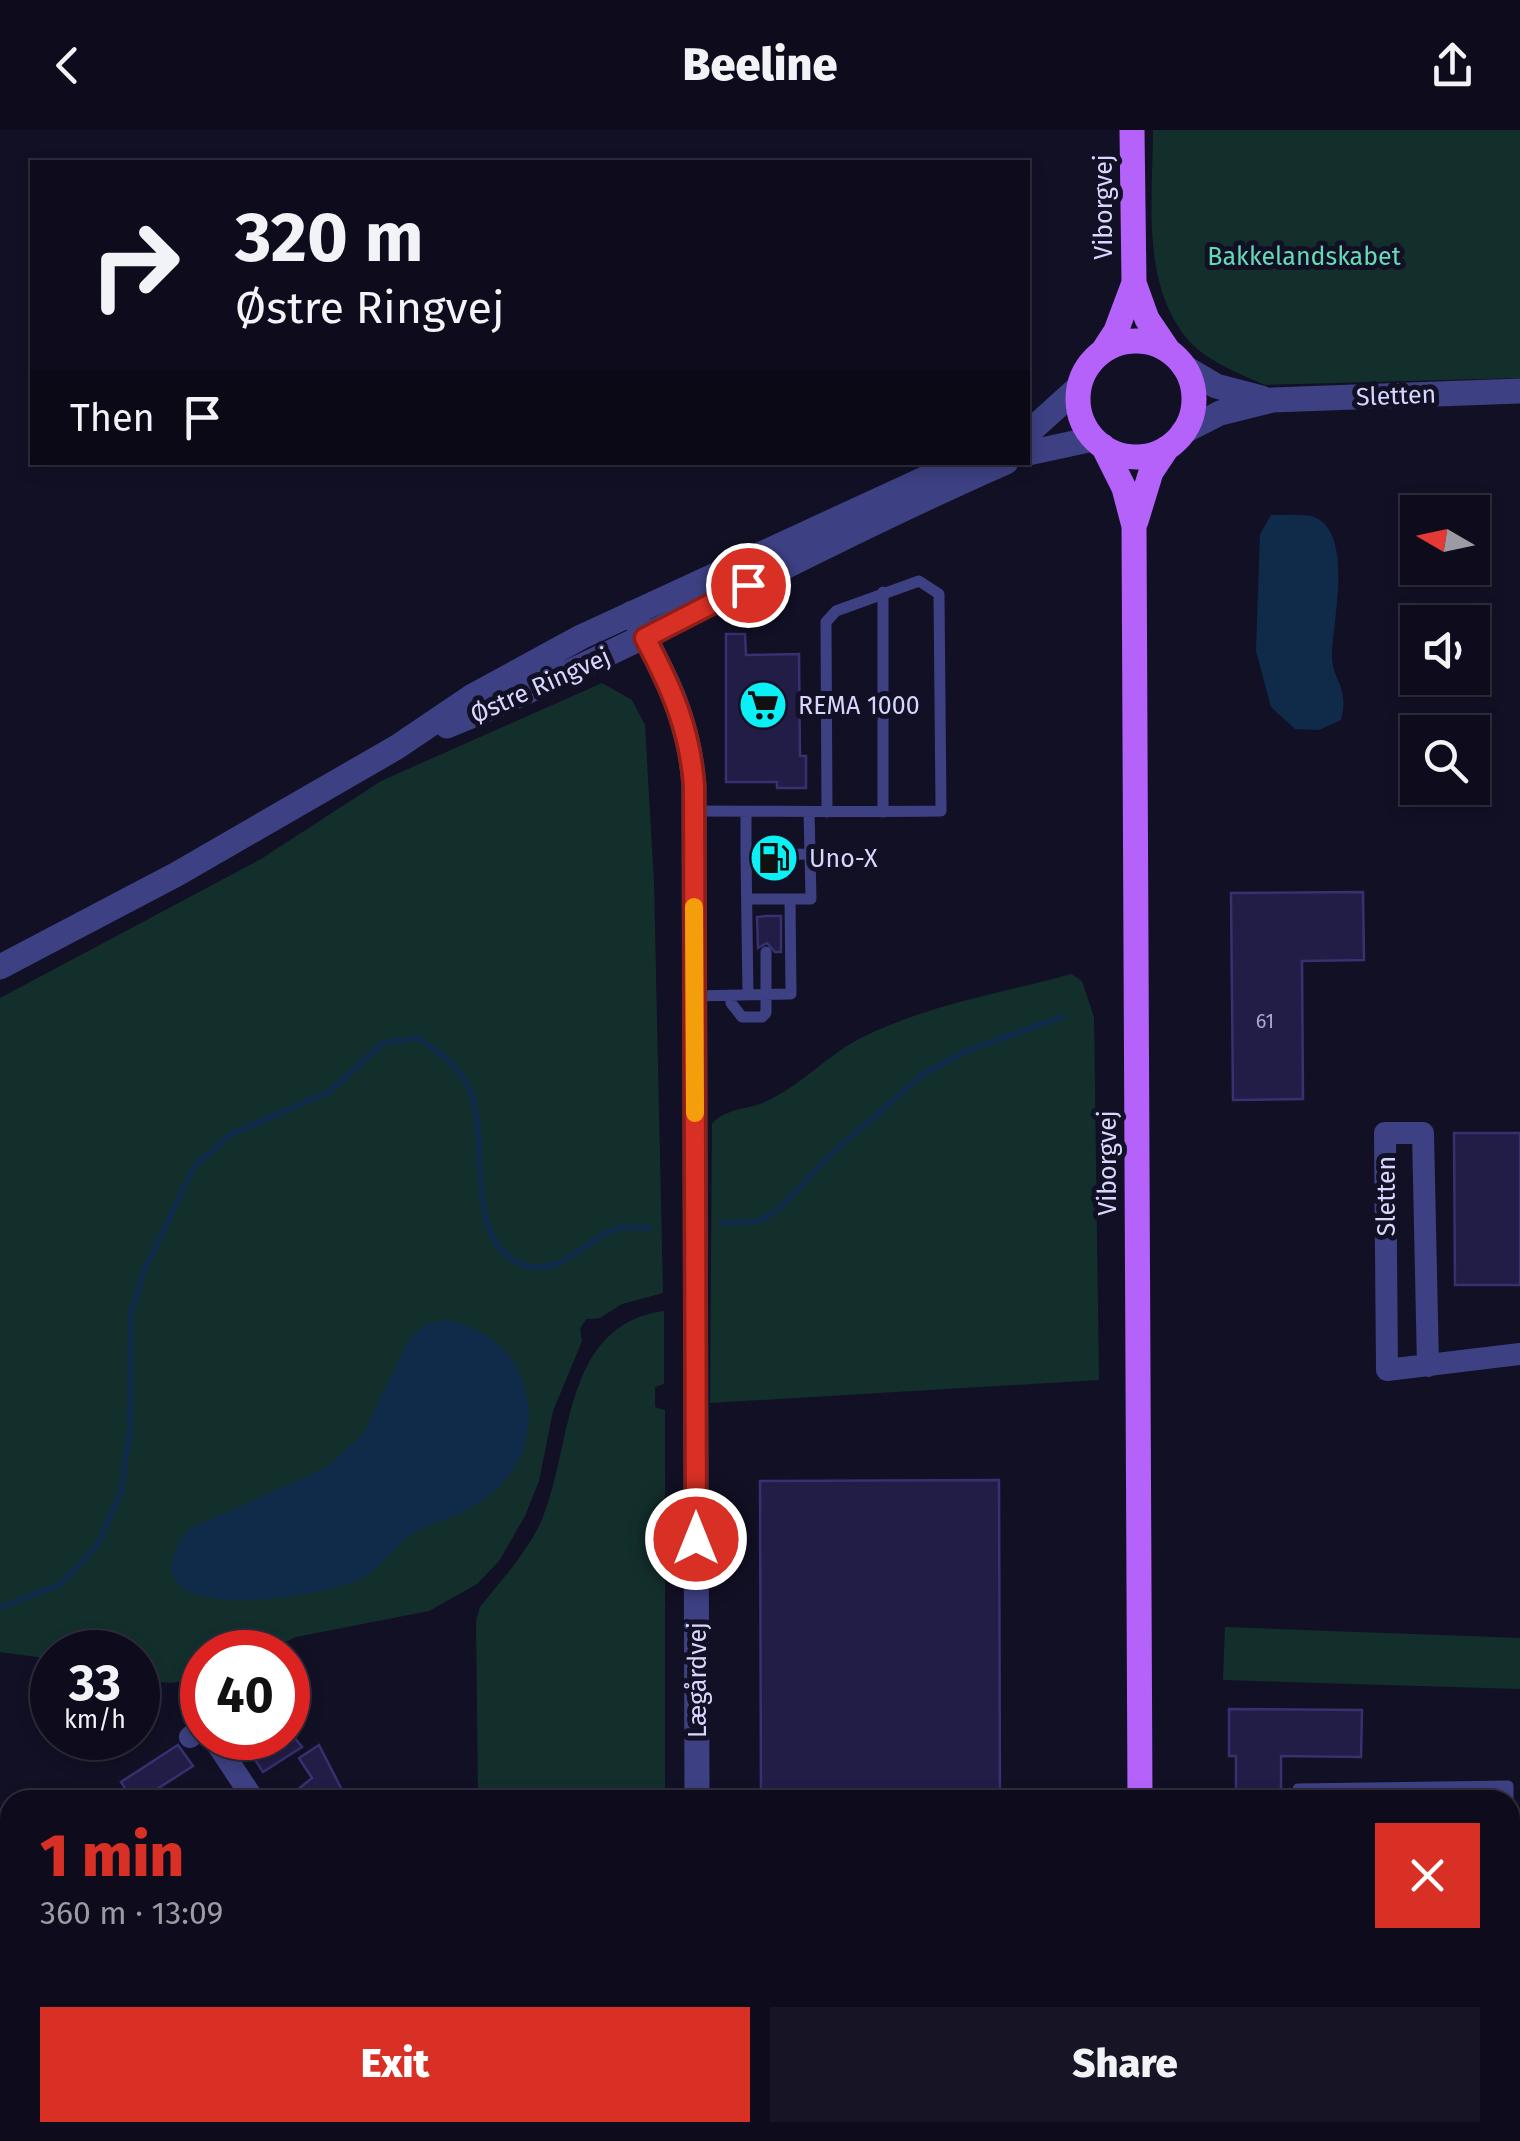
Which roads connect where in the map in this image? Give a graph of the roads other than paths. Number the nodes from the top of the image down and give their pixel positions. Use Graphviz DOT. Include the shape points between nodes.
graph roads {
  1 [pos="1132,130"];
  2 [pos="1134,282"];
  3 [pos="1104,351"];
  4 [pos="1176,359"];
  5 [pos="1079,387"];
  6 [pos="1520,391"];
  7 [pos="1272,400"];
  8 [pos="1030,431"];
  9 [pos="1175,440"];
  10 [pos="1098,443"];
  11 [pos="1030,453"];
  12 [pos="954,465"];
  13 [pos="1000,465"];
  14 [pos="1134,526"];
  15 [pos="883,592"];
  16 [pos="632,613"];
  17 [pos="645,638"];
  18 [pos="396,747"];
  19 [pos="694,811"];
  20 [pos="746,811"];
  21 [pos="810,812"];
  22 [pos="827,812"];
  23 [pos="883,812"];
  24 [pos="810,854"];
  25 [pos="746,855"];
  26 [pos="766,899"];
  27 [pos="790,899"];
  28 [pos="747,900"];
  29 [pos="766,916"];
  30 [pos="766,952"];
  31 [pos="0,966"];
  32 [pos="731,995"];
  33 [pos="748,995"];
  34 [pos="766,995"];
  35 [pos="694,996"];
  36 [pos="1520,1354"];
  37 [pos="1428,1366"];
  38 [pos="222,1760"];
  39 [pos="246,1790"];
  40 [pos="697,1790"];
  41 [pos="1140,1790"];
  42 [pos="1298,1790"];
  43 [pos="1508,1790"];
  1 -- 2 [label="main road, Viborgvej"];
  2 -- 3 [label="main road, Viborgvej"];
  2 -- 4 [label="main road, Viborgvej" via="1141,307"];
  3 -- 4 [label="main road" via="1134,341"];
  3 -- 5 [label="main road"];
  4 -- 7 [label="street, Sletten" via="1216,386"];
  4 -- 9 [label="main road" via="1194,400"];
  5 -- 8 [label="street"];
  5 -- 10 [label="main road" via="1079,409"];
  6 -- 7 [label="street, Sletten"];
  7 -- 9 [label="street, Sletten" via="1235,408"];
  9 -- 10 [label="main road" via="1134,456"];
  9 -- 14 [label="main road, Viborgvej" via="1144,488"];
  10 -- 11 [label="street"];
  10 -- 14 [label="main road, Viborgvej" via="1124,488"];
  12 -- 16 [label="street, Østre Ringvej"];
  13 -- 17 [label="street, Østre Ringvej"];
  14 -- 41 [label="main road, Viborgvej"];
  15 -- 22 [label="lane" via="836,611 826,622"];
  15 -- 23 [label="lane"];
  15 -- 23 [label="lane" via="919,580 939,594 941,811"];
  16 -- 17 [label="street, Lægårdvej"];
  16 -- 18 [label="street, Østre Ringvej" via="471,697"];
  17 -- 18 [label="street, Østre Ringvej"];
  17 -- 19 [label="street, Lægårdvej" via="678,701 691,744"];
  18 -- 31 [label="street, Østre Ringvej" via="177,874"];
  19 -- 20 [label="lane"];
  19 -- 35 [label="street, Lægårdvej"];
  20 -- 21 [label="lane"];
  20 -- 25 [label="lane"];
  21 -- 22 [label="lane"];
  21 -- 24 [label="lane"];
  22 -- 23 [label="lane"];
  24 -- 25 [label="lane"];
  24 -- 27 [label="lane" via="811,899"];
  25 -- 28 [label="lane"];
  26 -- 27 [label="lane"];
  26 -- 28 [label="lane"];
  26 -- 29 [label="lane"];
  27 -- 34 [label="lane" via="791,994"];
  28 -- 33 [label="lane"];
  30 -- 34 [label="lane"];
  32 -- 33 [label="lane"];
  32 -- 34 [label="lane" via="742,1017 762,1018"];
  32 -- 35 [label="lane"];
  33 -- 34 [label="lane"];
  35 -- 40 [label="street, Lægårdvej"];
  36 -- 37 [label="street, Sletten"];
  37 -- 37 [label="street, Sletten" via="1387,1370 1385,1133 1423,1133"];
  38 -- 39 [label="street"];
  42 -- 43 [label="lane"];
}
